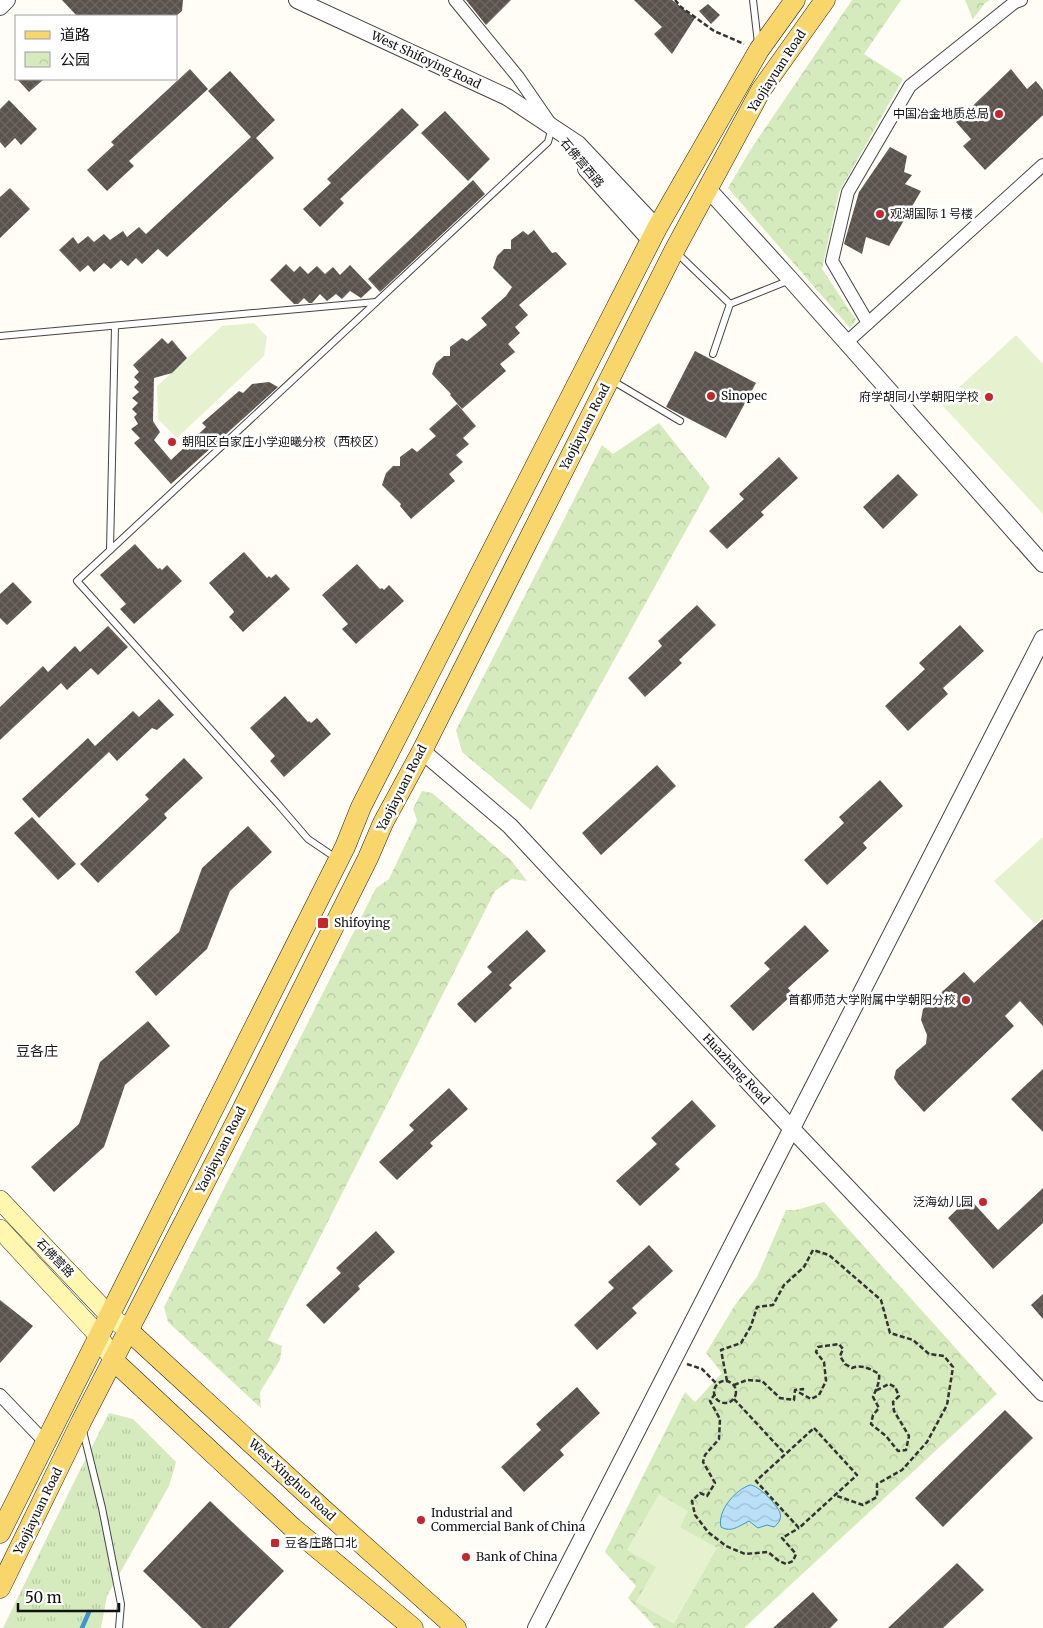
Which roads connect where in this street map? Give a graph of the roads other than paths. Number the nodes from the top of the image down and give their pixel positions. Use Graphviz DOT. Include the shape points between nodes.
graph roads {
  1 [pos="7,0"];
  2 [pos="297,0"];
  3 [pos="455,0"];
  4 [pos="753,0"];
  5 [pos="795,0"];
  6 [pos="825,0"];
  7 [pos="1021,0"];
  8 [pos="0,7"];
  9 [pos="759,50"];
  10 [pos="552,126"];
  11 [pos="1043,165"];
  12 [pos="708,189"];
  13 [pos="654,234"];
  14 [pos="674,250"];
  15 [pos="791,280"];
  16 [pos="376,302"];
  17 [pos="730,304"];
  18 [pos="868,323"];
  19 [pos="115,326"];
  20 [pos="0,336"];
  21 [pos="847,342"];
  22 [pos="713,354"];
  23 [pos="609,379"];
  24 [pos="680,421"];
  25 [pos="110,550"];
  26 [pos="1043,564"];
  27 [pos="1043,638"];
  28 [pos="422,752"];
  29 [pos="339,860"];
  30 [pos="792,1129"];
  31 [pos="0,1200"];
  32 [pos="0,1229"];
  33 [pos="109,1315"];
  34 [pos="129,1331"];
  35 [pos="99,1336"];
  36 [pos="113,1360"];
  37 [pos="1043,1393"];
  38 [pos="0,1395"];
  39 [pos="81,1422"];
  40 [pos="45,1442"];
  41 [pos="0,1533"];
  42 [pos="0,1588"];
  43 [pos="120,1628"];
  44 [pos="413,1628"];
  45 [pos="456,1628"];
  46 [pos="536,1628"];
  1 -- 8 [label="street"];
  2 -- 10 [label="street, West Shifoying Road" via="507,97"];
  3 -- 10 [label="street" via="518,77"];
  4 -- 9 [label="lane"];
  5 -- 9 [label="main road, Yaojiayuan Road"];
  6 -- 12 [label="main road, Yaojiayuan Road" via="761,90"];
  7 -- 18 [label="street" via="910,86 848,192 832,261"];
  9 -- 13 [label="main road, Yaojiayuan Road"];
  10 -- 13 [label="street, 石佛营西路" via="578,144"];
  10 -- 16 [label="lane" via="548,142"];
  11 -- 18 [label="street"];
  12 -- 14 [label="main road, Yaojiayuan Road"];
  12 -- 15 [label="street"];
  13 -- 29 [label="main road, Yaojiayuan Road" via="361,807"];
  14 -- 17 [label="lane"];
  14 -- 23 [label="main road, Yaojiayuan Road"];
  15 -- 17 [label="lane"];
  15 -- 21 [label="street"];
  16 -- 19 [label="lane"];
  16 -- 25 [label="lane"];
  17 -- 22 [label="lane"];
  18 -- 21 [label="street"];
  19 -- 20 [label="lane"];
  19 -- 25 [label="lane"];
  21 -- 26 [label="street"];
  23 -- 24 [label="lane"];
  23 -- 28 [label="main road, Yaojiayuan Road"];
  25 -- 29 [label="lane" via="77,581 308,839"];
  27 -- 30 [label="street"];
  28 -- 30 [label="street, Huazhang Road" via="510,826"];
  28 -- 34 [label="main road, Yaojiayuan Road" via="383,823 244,1107"];
  29 -- 33 [label="main road, Yaojiayuan Road"];
  30 -- 37 [label="street, Huazhang Road"];
  30 -- 46 [label="street"];
  31 -- 33 [label="main road, 石佛营路"];
  32 -- 35 [label="main road, 石佛营路"];
  33 -- 34 [label="main road, 石佛营路"];
  33 -- 35 [label="main road, Yaojiayuan Road"];
  34 -- 36 [label="main road, Yaojiayuan Road"];
  34 -- 45 [label="main road, West Xinghuo Road"];
  35 -- 36 [label="main road, 石佛营路"];
  35 -- 40 [label="main road, Yaojiayuan Road"];
  36 -- 39 [label="main road, Yaojiayuan Road"];
  36 -- 44 [label="main road" via="293,1528"];
  38 -- 40 [label="street"];
  39 -- 42 [label="main road, Yaojiayuan Road"];
  39 -- 43 [label="lane" via="102,1508 120,1604"];
  40 -- 41 [label="main road, Yaojiayuan Road"];
}
